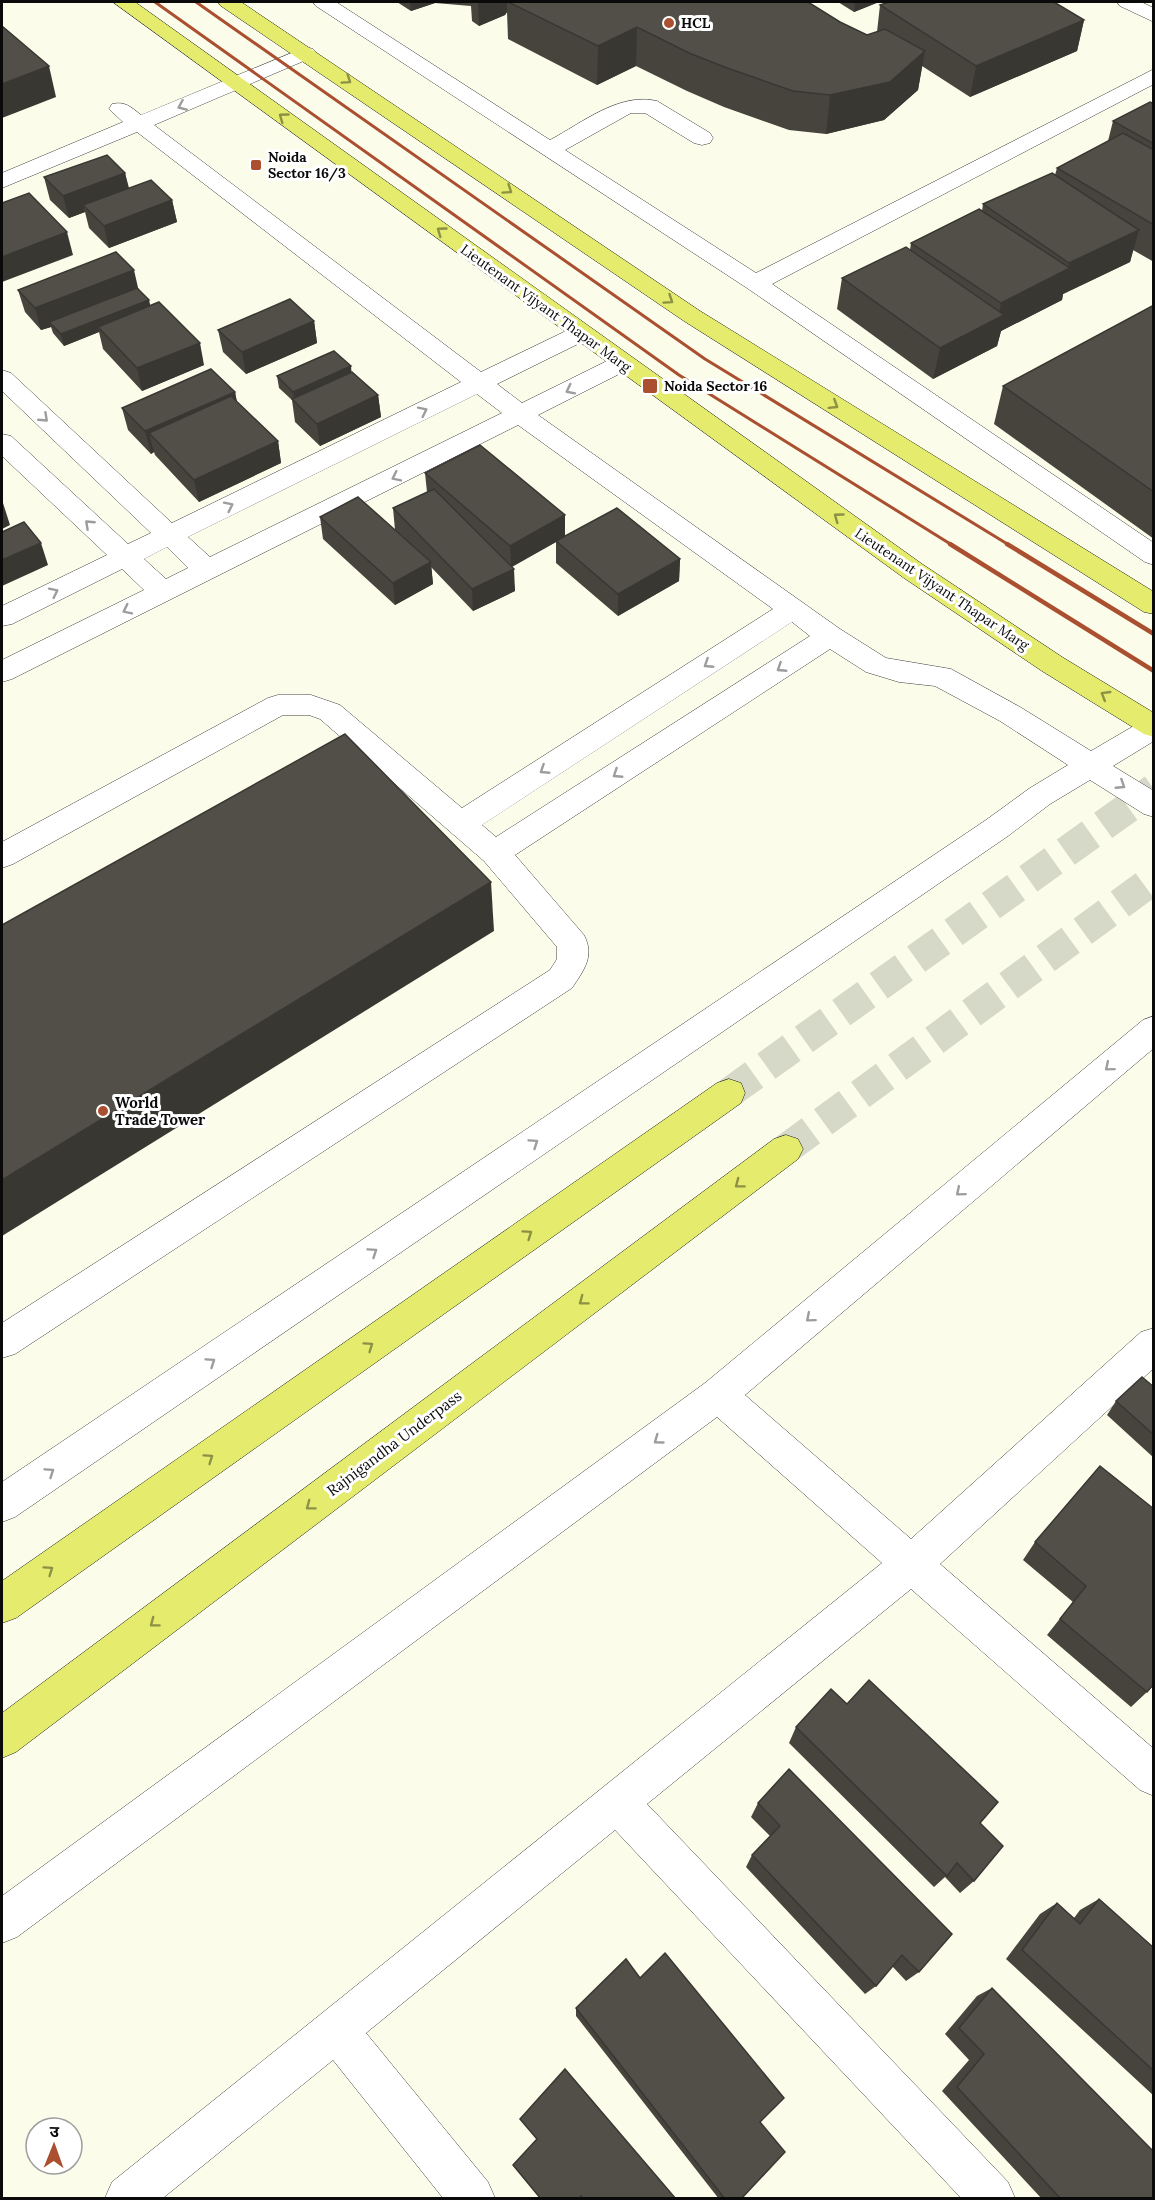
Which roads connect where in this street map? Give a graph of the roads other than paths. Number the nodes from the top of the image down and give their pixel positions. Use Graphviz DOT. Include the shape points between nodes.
graph roads {
  1 [pos="123,2"];
  2 [pos="228,2"];
  3 [pos="323,2"];
  4 [pos="1127,2"];
  5 [pos="1154,16"];
  6 [pos="306,52"];
  7 [pos="221,72"];
  8 [pos="1154,75"];
  9 [pos="152,96"];
  10 [pos="141,123"];
  11 [pos="702,138"];
  12 [pos="550,149"];
  13 [pos="2,181"];
  14 [pos="755,283"];
  15 [pos="581,333"];
  16 [pos="622,363"];
  17 [pos="2,378"];
  18 [pos="480,383"];
  19 [pos="521,415"];
  20 [pos="2,442"];
  21 [pos="169,535"];
  22 [pos="1154,556"];
  23 [pos="125,557"];
  24 [pos="207,570"];
  25 [pos="162,592"];
  26 [pos="1154,605"];
  27 [pos="792,609"];
  28 [pos="2,617"];
  29 [pos="830,636"];
  30 [pos="2,672"];
  31 [pos="1154,727"];
  32 [pos="1089,764"];
  33 [pos="1154,806"];
  34 [pos="461,824"];
  35 [pos="495,853"];
  36 [pos="2,856"];
  37 [pos="1154,1029"];
  38 [pos="729,1093"];
  39 [pos="786,1149"];
  40 [pos="2,1342"];
  41 [pos="1154,1344"];
  42 [pos="718,1395"];
  43 [pos="2,1504"];
  44 [pos="911,1564"];
  45 [pos="2,1604"];
  46 [pos="2,1738"];
  47 [pos="1154,1776"];
  48 [pos="616,1801"];
  49 [pos="2,1922"];
  50 [pos="336,2030"];
  51 [pos="128,2199"];
  52 [pos="472,2199"];
  53 [pos="992,2199"];
  1 -- 7 [label="main road, Lieutenant Vijyant Thapar Marg"];
  2 -- 6 [label="main road" via="275,44"];
  3 -- 12 [label="street"];
  4 -- 5 [label="street"];
  6 -- 7 [label="street"];
  6 -- 26 [label="main road, one-way" via="692,316"];
  7 -- 10 [label="street, one-way"];
  15 -- 7 [label="main road, Lieutenant Vijyant Thapar Marg, one-way"];
  8 -- 14 [label="street"];
  9 -- 10 [label="street" via="109,114"];
  10 -- 13 [label="street"];
  10 -- 18 [label="street"];
  11 -- 12 [label="street" via="649,106 626,106"];
  12 -- 14 [label="street"];
  14 -- 22 [label="street"];
  15 -- 16 [label="main road, Lieutenant Vijyant Thapar Marg"];
  15 -- 18 [label="street"];
  16 -- 19 [label="street, one-way"];
  31 -- 16 [label="main road, Lieutenant Vijyant Thapar Marg, one-way" via="913,571"];
  17 -- 21 [label="street, one-way"];
  18 -- 19 [label="street"];
  21 -- 18 [label="street, one-way"];
  19 -- 24 [label="street, one-way"];
  19 -- 27 [label="street"];
  23 -- 20 [label="street, one-way"];
  21 -- 23 [label="street"];
  21 -- 24 [label="street"];
  23 -- 25 [label="street"];
  28 -- 23 [label="street, one-way"];
  24 -- 25 [label="street"];
  25 -- 30 [label="street, one-way"];
  27 -- 29 [label="street"];
  27 -- 34 [label="street, one-way"];
  29 -- 32 [label="street" via="876,664 899,672 940,676"];
  29 -- 35 [label="street, one-way"];
  31 -- 32 [label="street"];
  32 -- 33 [label="street, one-way"];
  43 -- 32 [label="street, one-way"];
  34 -- 35 [label="street"];
  34 -- 36 [label="street" via="330,712 311,705 278,705"];
  35 -- 40 [label="street" via="573,944 573,961 561,979"];
  37 -- 42 [label="street, one-way"];
  45 -- 38 [label="main road, one-way"];
  39 -- 46 [label="main road, Rajnigandha Underpass, one-way"];
  41 -- 44 [label="street"];
  42 -- 44 [label="street"];
  42 -- 49 [label="street, one-way"];
  44 -- 47 [label="street"];
  44 -- 48 [label="street"];
  48 -- 50 [label="street"];
  48 -- 53 [label="street"];
  50 -- 51 [label="street"];
  50 -- 52 [label="street"];
}
